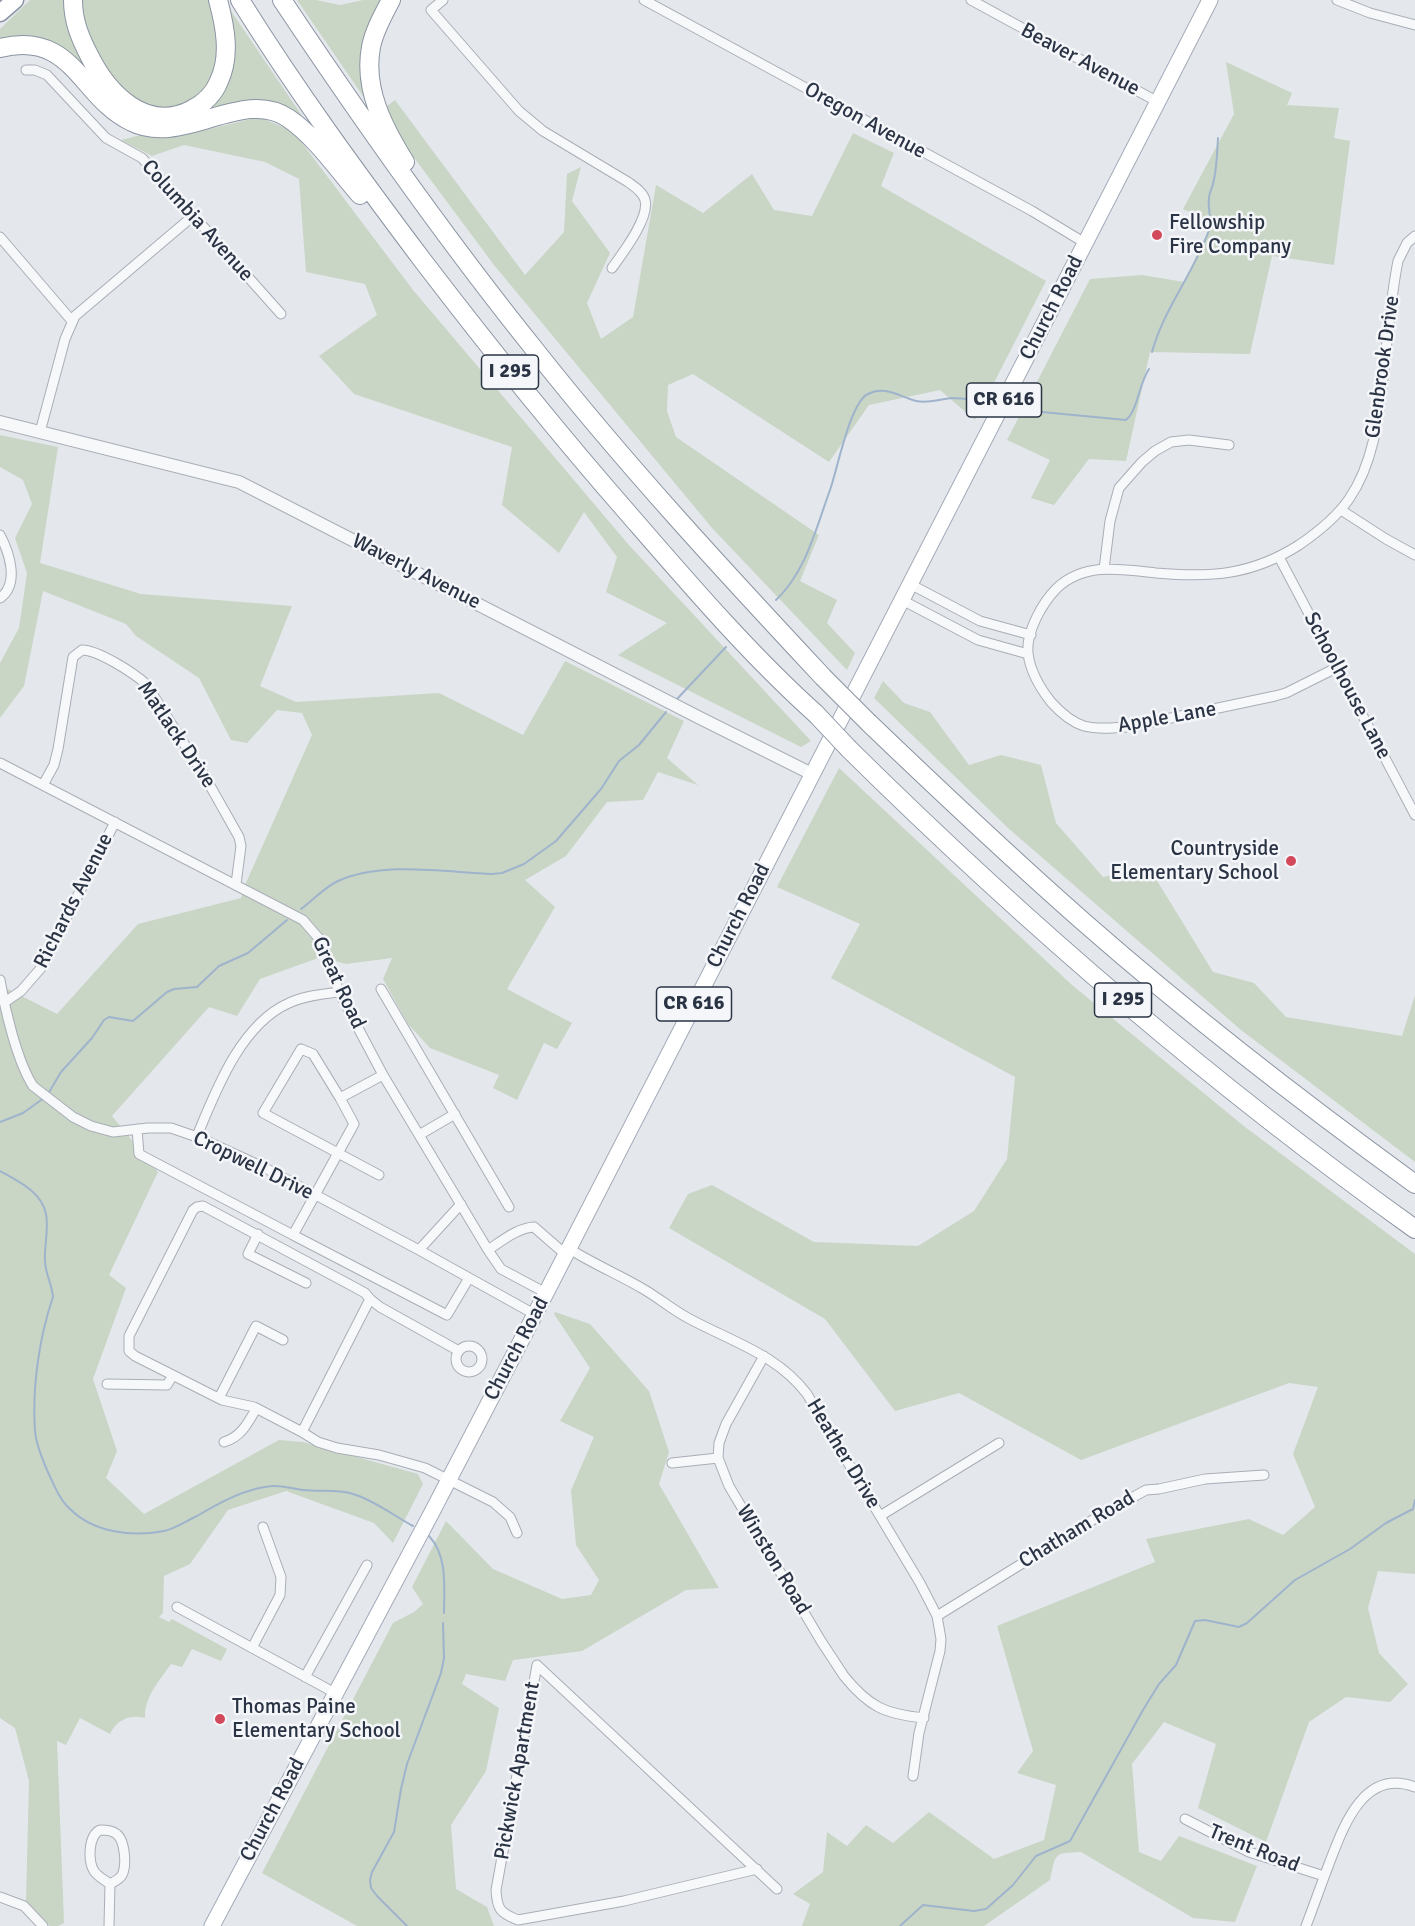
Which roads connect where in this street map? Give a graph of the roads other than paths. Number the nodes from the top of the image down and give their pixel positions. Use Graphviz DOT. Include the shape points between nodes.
graph roads {
  1 [pos="15,0"];
  2 [pos="73,0"];
  3 [pos="218,0"];
  4 [pos="240,0"];
  5 [pos="282,0"];
  6 [pos="391,0"];
  7 [pos="443,0"];
  8 [pos="644,0"];
  9 [pos="970,0"];
  10 [pos="1210,0"];
  11 [pos="1337,0"];
  12 [pos="0,13"];
  13 [pos="1415,25"];
  14 [pos="0,48"];
  15 [pos="26,70"];
  16 [pos="1158,102"];
  17 [pos="383,208"];
  18 [pos="193,216"];
  19 [pos="1415,236"];
  20 [pos="0,237"];
  21 [pos="1085,243"];
  22 [pos="458,251"];
  23 [pos="612,268"];
  24 [pos="281,314"];
  25 [pos="72,321"];
  26 [pos="0,422"];
  27 [pos="40,432"];
  28 [pos="1229,445"];
  29 [pos="1341,510"];
  30 [pos="0,535"];
  31 [pos="1415,555"];
  32 [pos="1279,557"];
  33 [pos="1104,569"];
  34 [pos="910,584"];
  35 [pos="0,598"];
  36 [pos="902,600"];
  37 [pos="1031,635"];
  38 [pos="1028,654"];
  39 [pos="1336,668"];
  40 [pos="0,763"];
  41 [pos="812,774"];
  42 [pos="44,785"];
  43 [pos="1415,814"];
  44 [pos="115,822"];
  45 [pos="236,884"];
  46 [pos="0,980"];
  47 [pos="381,989"];
  48 [pos="339,992"];
  49 [pos="5,1002"];
  50 [pos="383,1075"];
  51 [pos="340,1098"];
  52 [pos="455,1114"];
  53 [pos="137,1129"];
  54 [pos="419,1135"];
  55 [pos="197,1136"];
  56 [pos="338,1153"];
  57 [pos="379,1174"];
  58 [pos="1415,1184"];
  59 [pos="315,1196"];
  60 [pos="461,1204"];
  61 [pos="509,1207"];
  62 [pos="1415,1229"];
  63 [pos="258,1234"];
  64 [pos="293,1235"];
  65 [pos="419,1250"];
  66 [pos="488,1250"];
  67 [pos="566,1251"];
  68 [pos="469,1278"];
  69 [pos="306,1283"];
  70 [pos="546,1293"];
  71 [pos="370,1299"];
  72 [pos="534,1314"];
  73 [pos="283,1340"];
  74 [pos="459,1351"];
  75 [pos="764,1356"];
  76 [pos="172,1375"];
  77 [pos="107,1384"];
  78 [pos="219,1398"];
  79 [pos="256,1408"];
  80 [pos="302,1432"];
  81 [pos="224,1442"];
  82 [pos="999,1443"];
  83 [pos="718,1458"];
  84 [pos="672,1463"];
  85 [pos="1264,1475"];
  86 [pos="448,1481"];
  87 [pos="880,1516"];
  88 [pos="263,1527"];
  89 [pos="517,1533"];
  90 [pos="367,1565"];
  91 [pos="177,1608"];
  92 [pos="937,1616"];
  93 [pos="252,1648"];
  94 [pos="305,1677"];
  95 [pos="335,1693"];
  96 [pos="924,1718"];
  97 [pos="913,1776"];
  98 [pos="1415,1787"];
  99 [pos="1185,1819"];
  100 [pos="757,1869"];
  101 [pos="1324,1876"];
  102 [pos="110,1884"];
  103 [pos="777,1889"];
  104 [pos="0,1897"];
  105 [pos="38,1924"];
  106 [pos="109,1926"];
  107 [pos="212,1926"];
  108 [pos="1306,1926"];
  1 -- 12 [label="highway"];
  2 -- 3 [label="highway" via="77,29 111,90 130,107 159,117 194,108 219,82 226,46"];
  4 -- 17 [label="highway, I 295"];
  5 -- 22 [label="highway, I 295" via="356,111"];
  6 -- 22 [label="highway" via="371,46 370,74 376,103 393,142"];
  7 -- 23 [label="street" via="431,10 519,111 543,131 628,182 645,199 642,221"];
  8 -- 21 [label="street, Oregon Avenue"];
  9 -- 16 [label="street, Beaver Avenue"];
  10 -- 16 [label="main road, Church Road / CR 616"];
  11 -- 13 [label="street"];
  14 -- 17 [label="highway" via="24,45 53,52 118,114 149,128 187,126 257,109 279,113 313,141 364,200"];
  15 -- 18 [label="street, Columbia Avenue" via="42,72 52,79 90,124 142,158"];
  16 -- 21 [label="main road, Church Road / CR 616"];
  17 -- 62 [label="highway, I 295, bridge" via="600,481 717,612 849,749 1120,999 1265,1116"];
  18 -- 24 [label="street, Columbia Avenue"];
  18 -- 25 [label="street"];
  19 -- 29 [label="street, Glenbrook Drive" via="1398,261 1373,443 1361,477"];
  20 -- 25 [label="street"];
  21 -- 34 [label="main road, Church Road / CR 616"];
  22 -- 58 [label="highway, I 295, bridge" via="535,350 698,543 869,723 1112,946 1271,1076"];
  25 -- 27 [label="street"];
  26 -- 27 [label="street, Waverly Avenue"];
  27 -- 41 [label="street, Waverly Avenue" via="239,482"];
  28 -- 33 [label="street" via="1171,442 1142,462 1119,488 1110,520"];
  29 -- 31 [label="street"];
  29 -- 32 [label="street, Glenbrook Drive" via="1311,537"];
  30 -- 35 [label="street" via="8,549 11,571 10,585"];
  32 -- 33 [label="street, Glenbrook Drive" via="1248,570 1212,575"];
  32 -- 39 [label="street, Schoolhouse Lane"];
  33 -- 37 [label="street, Glenbrook Drive" via="1076,575 1058,587 1040,611"];
  34 -- 36 [label="main road, Church Road / CR 616"];
  34 -- 37 [label="street" via="980,621"];
  36 -- 38 [label="street" via="978,640"];
  36 -- 41 [label="main road, Church Road / CR 616"];
  37 -- 38 [label="street, Glenbrook Drive"];
  38 -- 39 [label="street, Apple Lane" via="1041,689 1066,716 1083,726 1112,729 1264,699 1286,693"];
  39 -- 43 [label="street, Schoolhouse Lane"];
  40 -- 42 [label="street, Great Road"];
  41 -- 67 [label="main road, Church Road / CR 616"];
  42 -- 44 [label="street, Great Road"];
  42 -- 45 [label="street, Matlack Drive" via="58,749 72,661 78,652 93,652 146,684 204,775 242,846"];
  44 -- 45 [label="street, Great Road"];
  44 -- 49 [label="street, Richards Avenue" via="41,968"];
  45 -- 48 [label="street, Great Road" via="309,926 322,942"];
  46 -- 49 [label="street, Cropwell Drive"];
  47 -- 52 [label="street"];
  48 -- 50 [label="street, Great Road"];
  48 -- 55 [label="street" via="289,1003 256,1025 225,1075"];
  49 -- 53 [label="street, Cropwell Drive" via="16,1048 33,1086 82,1123 113,1132"];
  50 -- 51 [label="street"];
  50 -- 54 [label="street, Great Road"];
  51 -- 56 [label="street" via="354,1124"];
  51 -- 56 [label="street" via="313,1054 300,1049 263,1113"];
  52 -- 54 [label="street"];
  52 -- 61 [label="street"];
  53 -- 55 [label="street, Cropwell Drive" via="171,1128"];
  53 -- 64 [label="street" via="139,1154"];
  54 -- 60 [label="street, Great Road"];
  55 -- 59 [label="street, Cropwell Drive"];
  56 -- 57 [label="street"];
  56 -- 59 [label="street"];
  59 -- 64 [label="street"];
  59 -- 65 [label="street, Cropwell Drive"];
  60 -- 65 [label="street"];
  60 -- 66 [label="street, Great Road"];
  63 -- 69 [label="street" via="248,1254"];
  63 -- 71 [label="street"];
  63 -- 76 [label="street" via="203,1206 193,1210 129,1336 129,1351"];
  64 -- 68 [label="street" via="447,1315"];
  65 -- 68 [label="street, Cropwell Drive"];
  66 -- 67 [label="street" via="525,1227 534,1227"];
  66 -- 70 [label="street, Great Road" via="501,1269"];
  67 -- 70 [label="main road, Church Road / CR 616"];
  67 -- 75 [label="street, Heather Drive"];
  68 -- 72 [label="street, Cropwell Drive"];
  70 -- 72 [label="main road, Church Road / CR 616"];
  71 -- 74 [label="street"];
  71 -- 80 [label="street"];
  72 -- 86 [label="main road, Church Road / CR 616"];
  73 -- 78 [label="street" via="256,1326"];
  75 -- 83 [label="street" via="726,1424"];
  75 -- 87 [label="street, Heather Drive" via="784,1369 807,1394"];
  76 -- 77 [label="street" via="167,1385"];
  76 -- 78 [label="street"];
  78 -- 79 [label="street"];
  79 -- 80 [label="street"];
  79 -- 81 [label="street" via="240,1432"];
  80 -- 86 [label="street" via="337,1448 403,1460"];
  82 -- 87 [label="street"];
  83 -- 84 [label="street"];
  83 -- 96 [label="street, Winston Road" via="729,1486 844,1676 880,1708"];
  85 -- 92 [label="street, Chatham Road" via="1205,1479 1146,1490"];
  86 -- 89 [label="street" via="494,1502 510,1517"];
  86 -- 95 [label="main road, Church Road / CR 616"];
  87 -- 92 [label="street, Heather Drive"];
  88 -- 93 [label="street" via="282,1586"];
  90 -- 94 [label="street"];
  91 -- 93 [label="street"];
  92 -- 96 [label="street, Heather Drive" via="940,1651"];
  93 -- 94 [label="street"];
  94 -- 95 [label="street"];
  95 -- 107 [label="main road, Church Road / CR 616"];
  96 -- 97 [label="street, Heather Drive"];
  98 -- 101 [label="street" via="1392,1784 1361,1799 1345,1821"];
  99 -- 101 [label="street, Trent Road" via="1249,1852"];
  100 -- 100 [label="street, Pickwick Apartment" via="703,1819 537,1665 496,1890 497,1905 505,1915 518,1920 614,1903"];
  100 -- 103 [label="street, Pickwick Apartment"];
  101 -- 108 [label="street"];
  102 -- 102 [label="street" via="98,1876 91,1862 93,1839 100,1830 113,1832 121,1840 123,1872"];
  102 -- 106 [label="street"];
  104 -- 105 [label="street" via="24,1906"];
}
